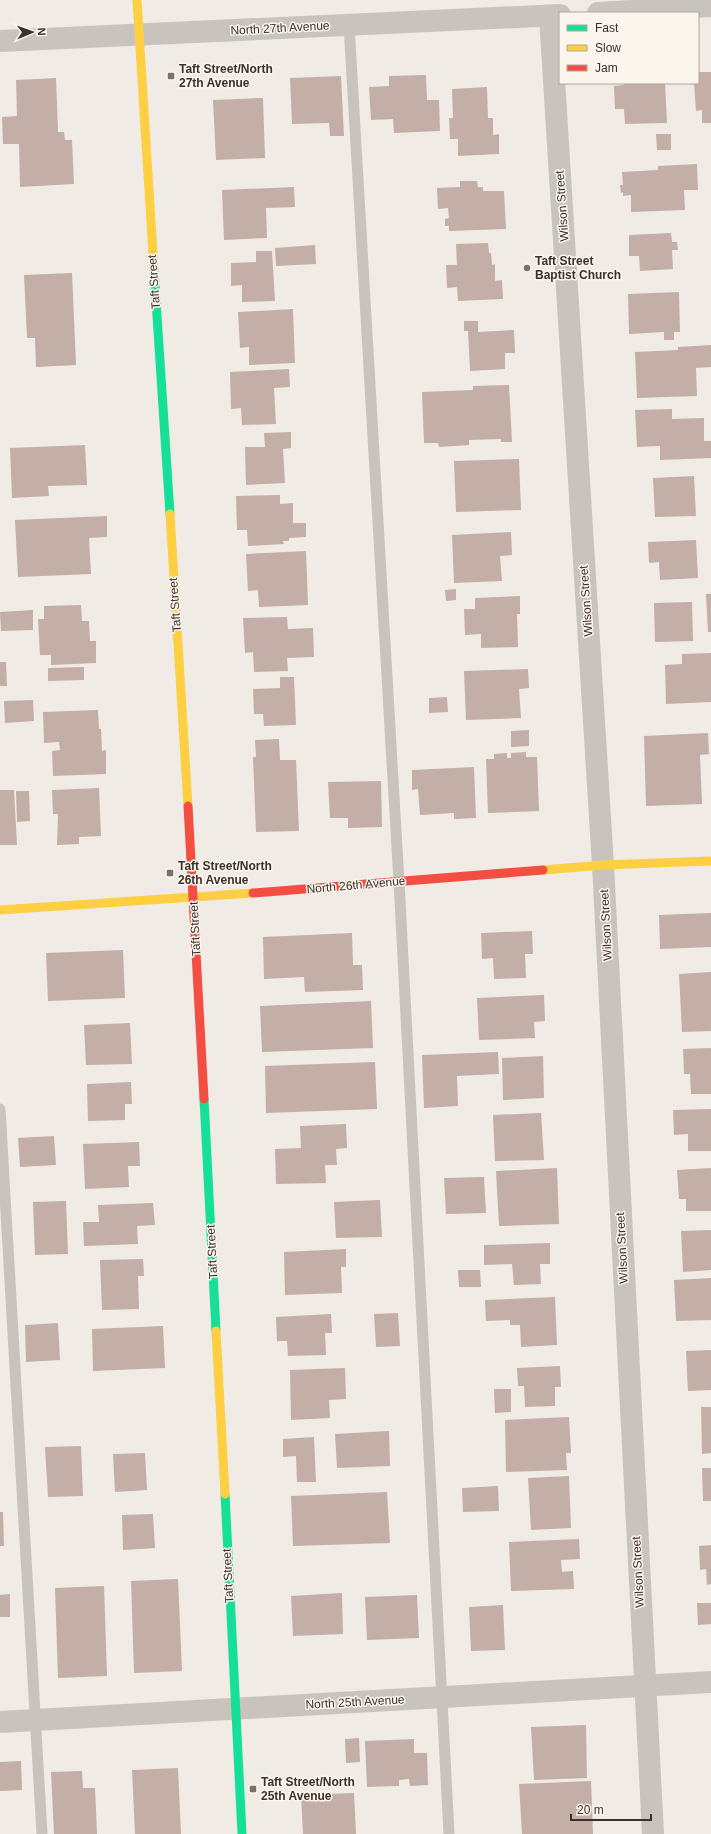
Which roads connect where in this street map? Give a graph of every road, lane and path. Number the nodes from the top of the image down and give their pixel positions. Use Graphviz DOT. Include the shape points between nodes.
graph roads {
  1 [pos="137,0"];
  2 [pos="711,6"];
  3 [pos="614,12"];
  4 [pos="555,16"];
  5 [pos="349,25"];
  6 [pos="138,34"];
  7 [pos="0,41"];
  8 [pos="711,860"];
  9 [pos="603,865"];
  10 [pos="399,882"];
  11 [pos="194,898"];
  12 [pos="0,910"];
  13 [pos="0,1109"];
  14 [pos="711,1682"];
  15 [pos="644,1686"];
  16 [pos="441,1697"];
  17 [pos="235,1708"];
  18 [pos="36,1720"];
  19 [pos="0,1722"];
  20 [pos="42,1834"];
  21 [pos="242,1834"];
  22 [pos="449,1834"];
  23 [pos="653,1834"];
  1 -- 6 [label="street, Taft Street"];
  2 -- 3 [label="street"];
  4 -- 5 [label="street, North 27th Avenue"];
  4 -- 9 [label="street, Wilson Street"];
  5 -- 6 [label="street, North 27th Avenue"];
  5 -- 10 [label="lane"];
  6 -- 7 [label="street, North 27th Avenue"];
  6 -- 11 [label="street, Taft Street"];
  8 -- 9 [label="street, North 26th Avenue"];
  9 -- 10 [label="street, North 26th Avenue"];
  9 -- 15 [label="street, Wilson Street"];
  10 -- 11 [label="street, North 26th Avenue"];
  10 -- 16 [label="lane"];
  11 -- 12 [label="street, North 26th Avenue"];
  11 -- 17 [label="street, Taft Street"];
  13 -- 18 [label="lane"];
  14 -- 15 [label="street, North 25th Avenue"];
  15 -- 16 [label="street, North 25th Avenue"];
  15 -- 23 [label="street, Wilson Street"];
  16 -- 17 [label="street, North 25th Avenue"];
  16 -- 22 [label="lane"];
  17 -- 18 [label="street, North 25th Avenue"];
  17 -- 21 [label="street, Taft Street"];
  18 -- 19 [label="street, North 25th Avenue"];
  18 -- 20 [label="lane"];
}
